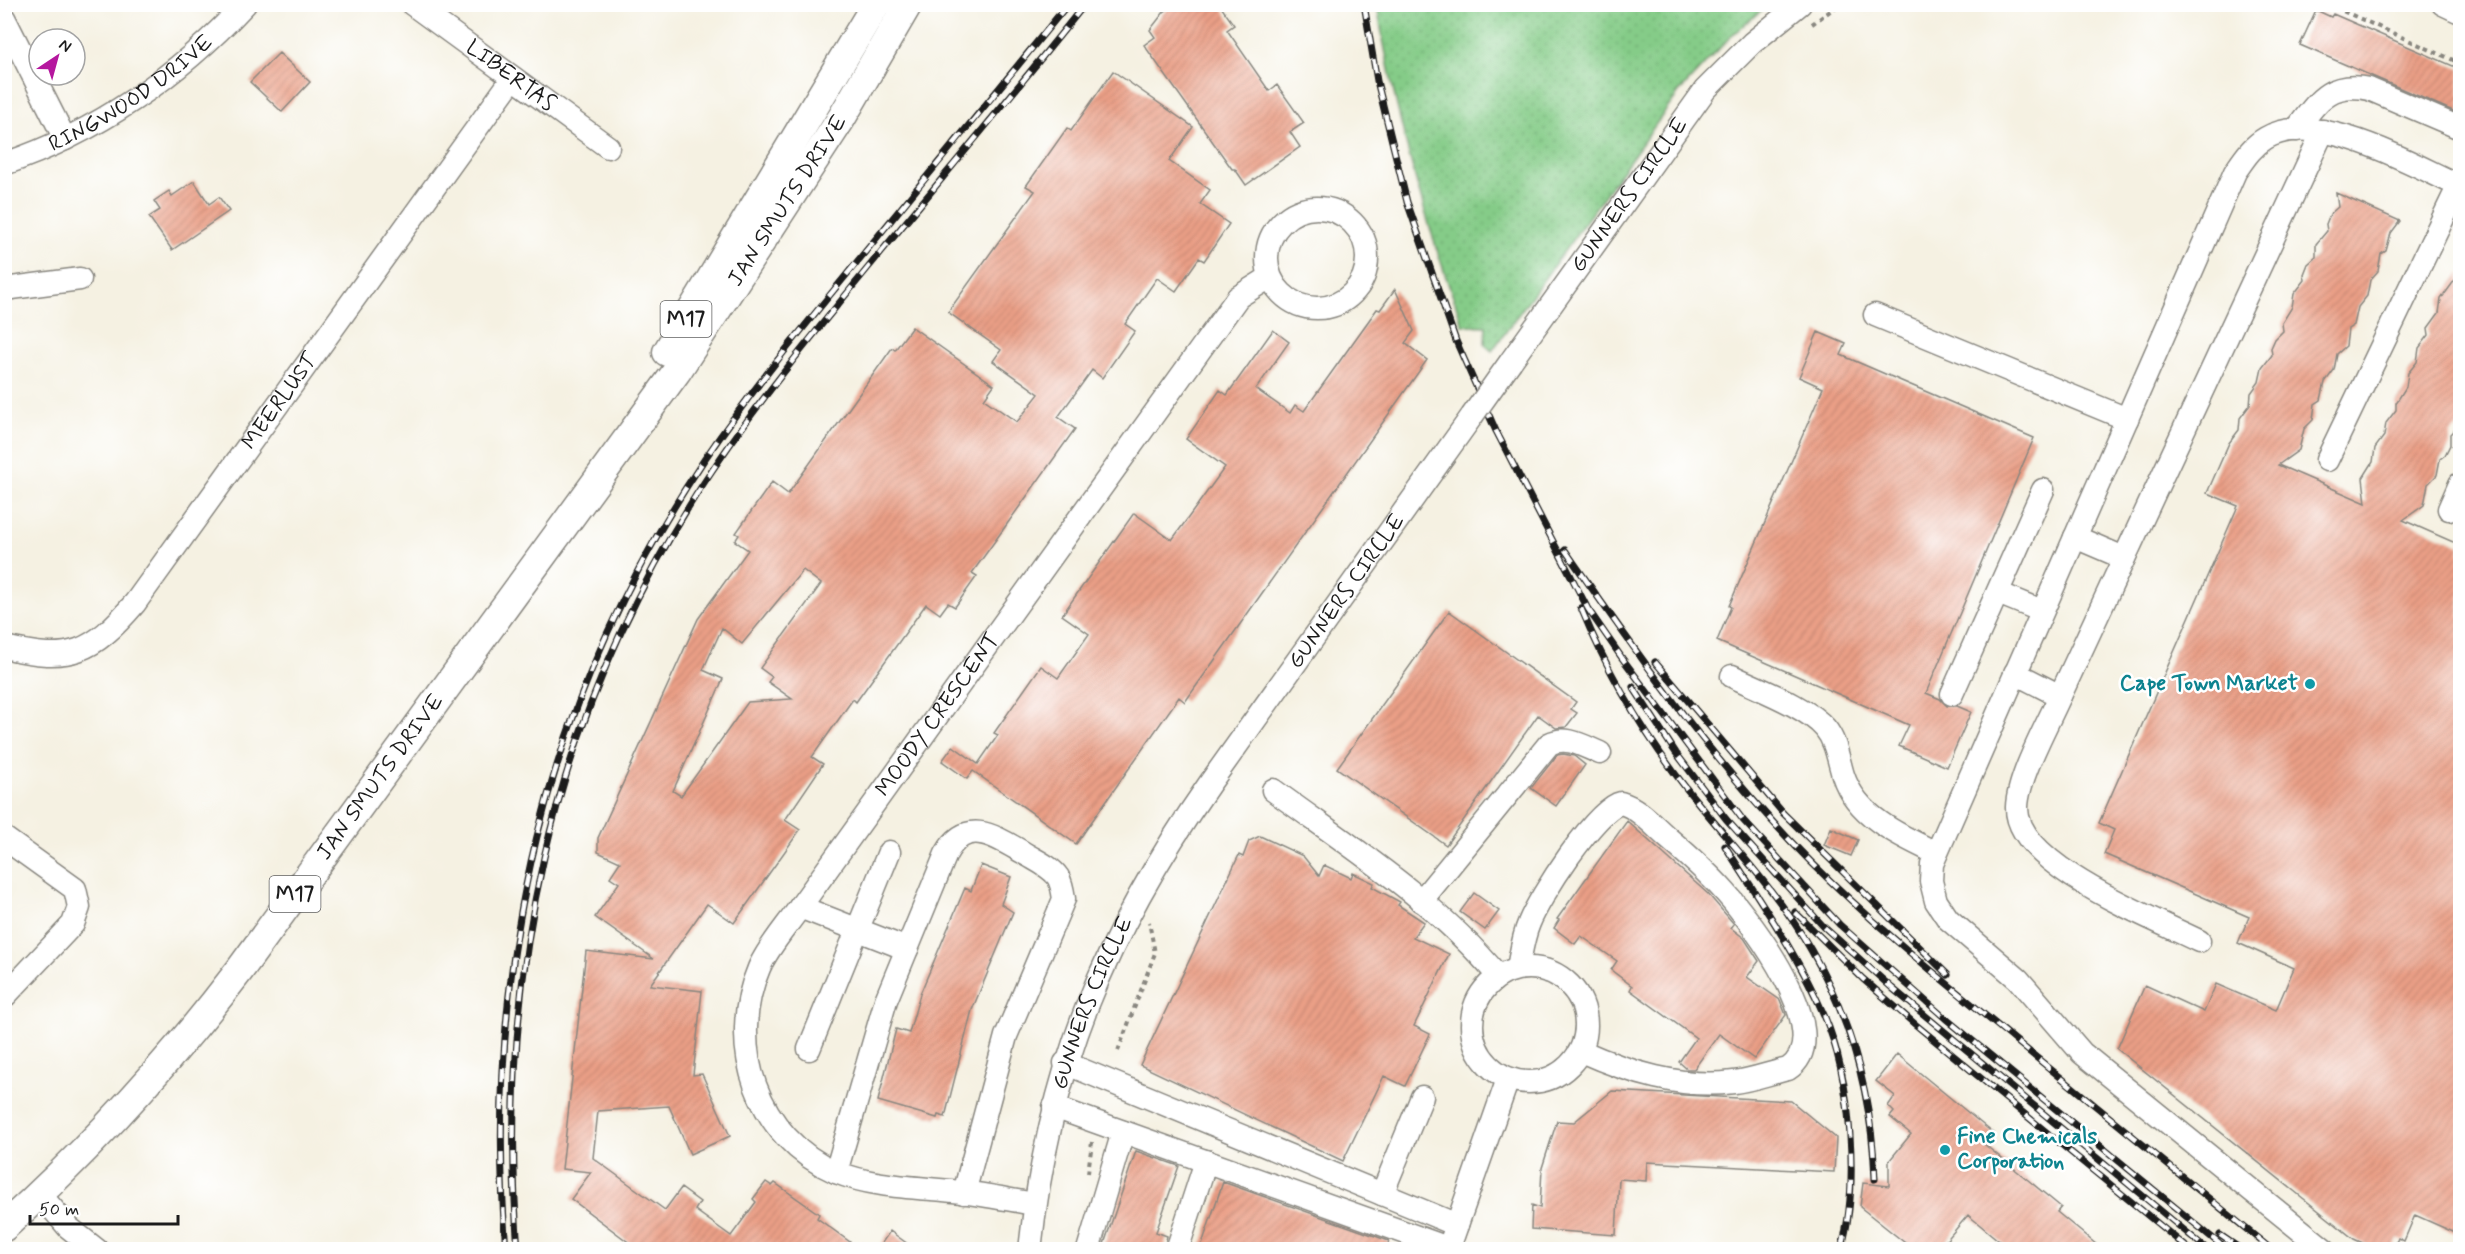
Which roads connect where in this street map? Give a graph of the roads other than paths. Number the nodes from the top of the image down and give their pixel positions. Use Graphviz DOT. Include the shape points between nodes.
graph roads {
  1 [pos="245,4"];
  2 [pos="412,4"];
  3 [pos="1800,4"];
  4 [pos="898,9"];
  5 [pos="4,18"];
  6 [pos="513,78"];
  7 [pos="2460,128"];
  8 [pos="2296,129"];
  9 [pos="2323,131"];
  10 [pos="65,139"];
  11 [pos="608,147"];
  12 [pos="4,164"];
  13 [pos="2460,186"];
  14 [pos="1270,277"];
  15 [pos="80,279"];
  16 [pos="4,289"];
  17 [pos="1875,315"];
  18 [pos="2127,418"];
  19 [pos="2327,460"];
  20 [pos="2460,484"];
  21 [pos="2043,490"];
  22 [pos="2449,509"];
  23 [pos="2075,537"];
  24 [pos="2124,558"];
  25 [pos="1998,593"];
  26 [pos="2042,611"];
  27 [pos="4,647"];
  28 [pos="2015,673"];
  29 [pos="1732,676"];
  30 [pos="1952,694"];
  31 [pos="2060,696"];
  32 [pos="1600,753"];
  33 [pos="1273,790"];
  34 [pos="4,838"];
  35 [pos="889,852"];
  36 [pos="1936,854"];
  37 [pos="1421,901"];
  38 [pos="800,907"];
  39 [pos="858,930"];
  40 [pos="2199,941"];
  41 [pos="907,949"];
  42 [pos="1508,972"];
  43 [pos="4,997"];
  44 [pos="809,1049"];
  45 [pos="1581,1051"];
  46 [pos="1065,1063"];
  47 [pos="1508,1079"];
  48 [pos="1422,1096"];
  49 [pos="1054,1107"];
  50 [pos="1124,1132"];
  51 [pos="1206,1161"];
  52 [pos="836,1172"];
  53 [pos="963,1192"];
  54 [pos="40,1194"];
  55 [pos="1382,1194"];
  56 [pos="1035,1204"];
  57 [pos="1457,1225"];
  58 [pos="4,1227"];
  59 [pos="1448,1249"];
  60 [pos="97,1250"];
  61 [pos="1030,1250"];
  62 [pos="1088,1250"];
  63 [pos="1178,1250"];
  64 [pos="2325,1250"];
  1 -- 10 [label="street, RINGWOOD DRIVE" via="185,63 122,108"];
  2 -- 6 [label="street, LIBERTAS"];
  3 -- 46 [label="street, GUNNERS CIRCLE, bridge" via="1752,43 1705,90 1171,840 1111,948"];
  4 -- 54 [label="main road, JAN SMUTS DRIVE / M17" via="841,119 677,371 207,1013 104,1132"];
  5 -- 10 [label="street"];
  6 -- 11 [label="street, LIBERTAS"];
  6 -- 27 [label="street, MEERLUST" via="111,631 86,649 33,654"];
  7 -- 8 [label="street" via="2354,86 2327,93"];
  8 -- 9 [label="street"];
  8 -- 18 [label="street" via="2267,137 2250,150 2235,172"];
  9 -- 13 [label="street" via="2361,142"];
  9 -- 24 [label="street"];
  10 -- 12 [label="street, RINGWOOD DRIVE"];
  13 -- 19 [label="street"];
  14 -- 14 [label="street" via="1269,242 1278,226 1293,214 1309,208 1340,214 1355,226 1364,241 1364,276 1356,290 1327,308 1293,303"];
  14 -- 38 [label="street, MOODY CRESCENT" via="1238,297"];
  15 -- 16 [label="street"];
  17 -- 18 [label="street"];
  18 -- 23 [label="street"];
  20 -- 22 [label="street"];
  21 -- 25 [label="street"];
  23 -- 24 [label="street"];
  23 -- 26 [label="street"];
  24 -- 31 [label="street"];
  25 -- 26 [label="street"];
  25 -- 30 [label="street"];
  26 -- 28 [label="street"];
  28 -- 31 [label="street"];
  28 -- 36 [label="street"];
  29 -- 36 [label="street" via="1810,715 1825,728 1849,790 1859,803 1895,833"];
  31 -- 40 [label="street" via="2021,786 2017,808 2020,826 2033,846 2062,871"];
  32 -- 37 [label="street" via="1570,740 1558,739 1549,744"];
  33 -- 37 [label="street"];
  34 -- 43 [label="street" via="60,875 75,889 79,907 73,924"];
  35 -- 39 [label="street"];
  36 -- 64 [label="street" via="1931,881 1936,901 1948,919 2018,979 2082,1053"];
  37 -- 42 [label="street"];
  38 -- 39 [label="street"];
  38 -- 52 [label="street, MOODY CRESCENT" via="759,966 744,1030 748,1063 757,1093 771,1119 794,1143"];
  39 -- 41 [label="street"];
  39 -- 44 [label="street"];
  41 -- 52 [label="street" via="886,1000"];
  41 -- 53 [label="street" via="946,854 953,842 963,836 990,833 1047,866 1062,887 1064,899 1057,921 1006,1036"];
  42 -- 45 [label="street" via="1539,968 1559,976 1575,990 1585,1009 1587,1030"];
  42 -- 45 [label="street" via="1550,883 1604,811 1621,803 1648,820 1732,900 1765,944 1803,1021 1804,1045 1795,1064 1735,1082 1676,1082 1617,1067"];
  42 -- 47 [label="street" via="1482,990 1473,1009 1471,1030 1477,1051 1490,1068"];
  45 -- 47 [label="street" via="1568,1068 1550,1079 1529,1083"];
  46 -- 49 [label="street, GUNNERS CIRCLE"];
  46 -- 55 [label="street"];
  47 -- 57 [label="street"];
  48 -- 55 [label="street"];
  49 -- 50 [label="street"];
  49 -- 56 [label="street, GUNNERS CIRCLE"];
  50 -- 51 [label="street"];
  50 -- 62 [label="street"];
  51 -- 59 [label="street"];
  51 -- 63 [label="street"];
  52 -- 53 [label="street, MOODY CRESCENT" via="885,1185"];
  53 -- 56 [label="street, MOODY CRESCENT"];
  54 -- 58 [label="main road, JAN SMUTS DRIVE / M17"];
  54 -- 60 [label="street" via="68,1227"];
  55 -- 57 [label="street"];
  56 -- 61 [label="street, GUNNERS CIRCLE"];
  57 -- 59 [label="street"];
}
